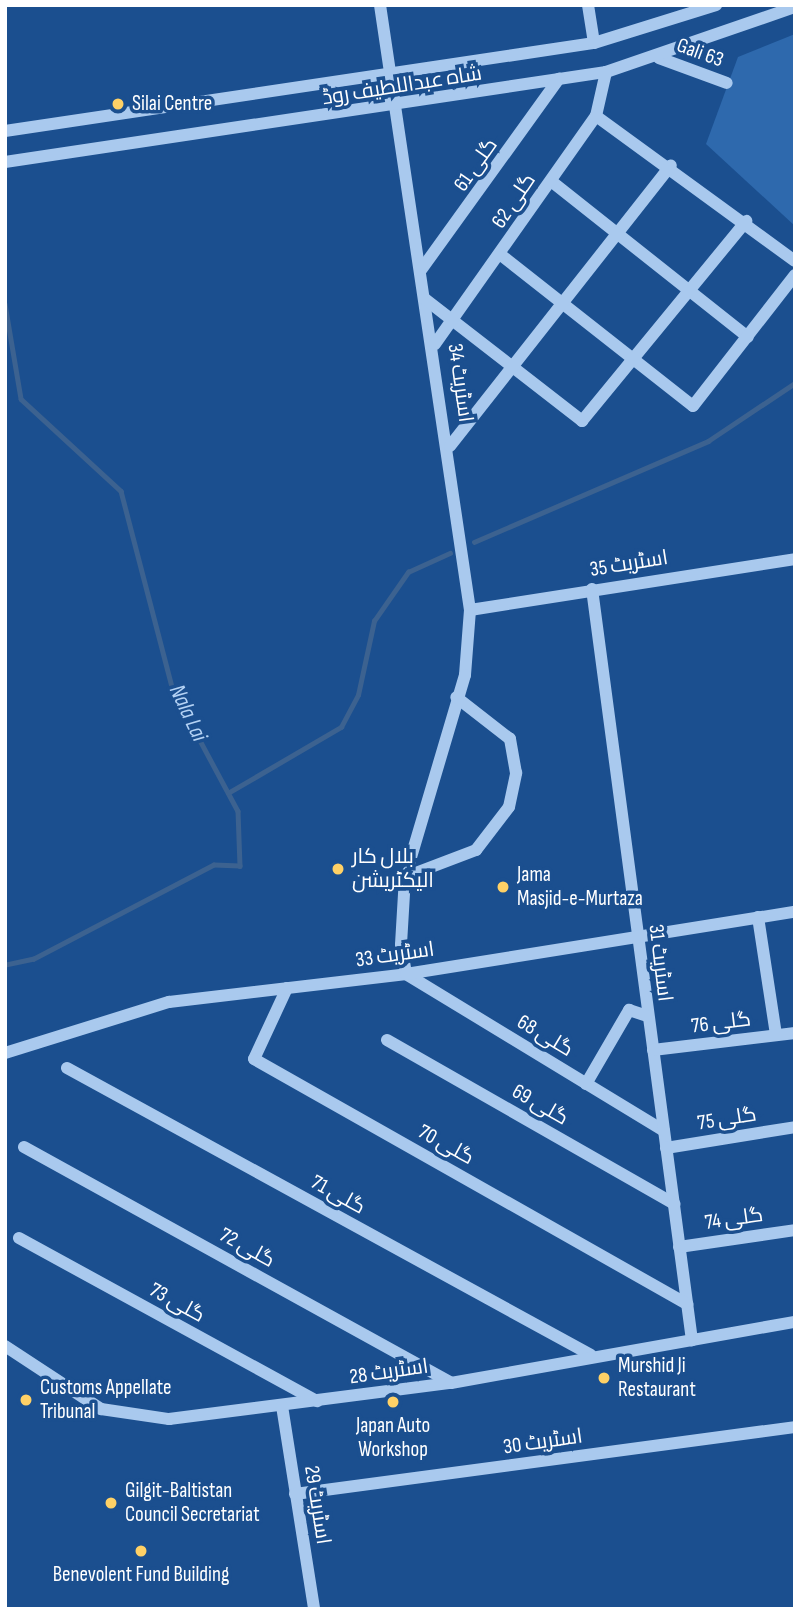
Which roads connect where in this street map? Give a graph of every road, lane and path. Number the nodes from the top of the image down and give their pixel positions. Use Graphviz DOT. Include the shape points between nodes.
graph roads {
  1 [pos="380,5"];
  2 [pos="588,5"];
  3 [pos="713,6"];
  4 [pos="795,6"];
  5 [pos="594,43"];
  6 [pos="659,58"];
  7 [pos="606,72"];
  8 [pos="394,75"];
  9 [pos="559,79"];
  10 [pos="727,83"];
  11 [pos="400,108"];
  12 [pos="596,116"];
  13 [pos="5,131"];
  14 [pos="5,162"];
  15 [pos="671,165"];
  16 [pos="551,181"];
  17 [pos="746,222"];
  18 [pos="622,235"];
  19 [pos="501,255"];
  20 [pos="795,261"];
  21 [pos="421,270"];
  22 [pos="795,275"];
  23 [pos="690,291"];
  24 [pos="425,299"];
  25 [pos="567,304"];
  26 [pos="451,319"];
  27 [pos="748,337"];
  28 [pos="435,344"];
  29 [pos="634,358"];
  30 [pos="514,370"];
  31 [pos="450,446"];
  32 [pos="795,559"];
  33 [pos="592,589"];
  34 [pos="470,610"];
  35 [pos="456,697"];
  36 [pos="405,877"];
  37 [pos="795,912"];
  38 [pos="758,917"];
  39 [pos="637,936"];
  40 [pos="406,974"];
  41 [pos="288,988"];
  42 [pos="648,1016"];
  43 [pos="795,1033"];
  44 [pos="776,1035"];
  45 [pos="387,1040"];
  46 [pos="653,1050"];
  47 [pos="5,1053"];
  48 [pos="67,1068"];
  49 [pos="586,1084"];
  50 [pos="795,1127"];
  51 [pos="664,1131"];
  52 [pos="24,1147"];
  53 [pos="666,1148"];
  54 [pos="674,1204"];
  55 [pos="795,1230"];
  56 [pos="19,1238"];
  57 [pos="679,1247"];
  58 [pos="687,1304"];
  59 [pos="795,1322"];
  60 [pos="692,1340"];
  61 [pos="5,1346"];
  62 [pos="591,1355"];
  63 [pos="452,1383"];
  64 [pos="317,1401"];
  65 [pos="282,1406"];
  66 [pos="795,1427"];
  67 [pos="295,1494"];
  68 [pos="314,1609"];
  1 -- 8 [label="street, اسٹریٹ 34"];
  2 -- 5 [label="street"];
  3 -- 5 [label="street, شاہ عبداللطیف روڈ"];
  4 -- 6 [label="street, شاہ عبداللطیف روڈ"];
  5 -- 8 [label="street, شاہ عبداللطیف روڈ"];
  6 -- 7 [label="street, شاہ عبداللطیف روڈ"];
  6 -- 10 [label="street, Gali 63"];
  7 -- 9 [label="street, شاہ عبداللطیف روڈ"];
  7 -- 12 [label="street, گلی 62"];
  8 -- 11 [label="street, اسٹریٹ 34"];
  8 -- 13 [label="street, شاہ عبداللطیف روڈ"];
  9 -- 11 [label="street, شاہ عبداللطیف روڈ"];
  9 -- 21 [label="street, گلی 61"];
  11 -- 14 [label="street, شاہ عبداللطیف روڈ"];
  11 -- 21 [label="street, اسٹریٹ 34"];
  12 -- 15 [label="street"];
  12 -- 16 [label="street, گلی 62"];
  15 -- 17 [label="street"];
  15 -- 18 [label="street"];
  16 -- 18 [label="street"];
  16 -- 19 [label="street, گلی 62"];
  17 -- 20 [label="street"];
  17 -- 23 [label="street"];
  18 -- 23 [label="street"];
  18 -- 25 [label="street"];
  19 -- 25 [label="street"];
  19 -- 26 [label="street, گلی 62"];
  21 -- 24 [label="street, اسٹریٹ 34"];
  22 -- 27 [label="street"];
  23 -- 27 [label="street"];
  23 -- 29 [label="street"];
  24 -- 26 [label="street"];
  24 -- 28 [label="street, اسٹریٹ 34"];
  25 -- 29 [label="street"];
  25 -- 30 [label="street"];
  26 -- 28 [label="street, گلی 62"];
  26 -- 30 [label="street"];
  27 -- 29 [label="street" via="693,406"];
  28 -- 31 [label="street, اسٹریٹ 34"];
  29 -- 30 [label="street" via="582,421"];
  30 -- 31 [label="street"];
  31 -- 34 [label="street, اسٹریٹ 34"];
  32 -- 33 [label="street, اسٹریٹ 35"];
  33 -- 34 [label="street, اسٹریٹ 35"];
  33 -- 39 [label="street, اسٹریٹ 31"];
  34 -- 35 [label="street, اسٹریٹ 34" via="465,676"];
  35 -- 36 [label="street, اسٹریٹ 34"];
  35 -- 36 [label="street" via="510,739 516,774 509,807 476,850"];
  36 -- 40 [label="street, اسٹریٹ 34"];
  37 -- 38 [label="street, اسٹریٹ 33"];
  38 -- 39 [label="street, اسٹریٹ 33"];
  38 -- 44 [label="street"];
  39 -- 40 [label="street, اسٹریٹ 33"];
  39 -- 42 [label="street, اسٹریٹ 31"];
  40 -- 41 [label="street, اسٹریٹ 33"];
  40 -- 49 [label="street, گلی 68"];
  41 -- 47 [label="street, اسٹریٹ 33" via="169,1002"];
  41 -- 58 [label="street, گلی 70" via="254,1059"];
  42 -- 46 [label="street, اسٹریٹ 31"];
  42 -- 49 [label="street" via="629,1010"];
  43 -- 44 [label="street, گلی 76"];
  44 -- 46 [label="street, گلی 76"];
  45 -- 54 [label="street, گلی 69"];
  46 -- 51 [label="street, اسٹریٹ 31"];
  48 -- 62 [label="street, گلی 71"];
  49 -- 51 [label="street, گلی 68"];
  50 -- 53 [label="street, گلی 75"];
  51 -- 53 [label="street, اسٹریٹ 31"];
  52 -- 63 [label="street, گلی 72"];
  53 -- 54 [label="street, اسٹریٹ 31"];
  54 -- 57 [label="street, اسٹریٹ 31"];
  55 -- 57 [label="street, گلی 74"];
  56 -- 64 [label="street, گلی 73"];
  57 -- 58 [label="street, اسٹریٹ 31"];
  58 -- 60 [label="street, اسٹریٹ 31"];
  59 -- 60 [label="street, اسٹریٹ 28"];
  60 -- 62 [label="street, اسٹریٹ 28"];
  61 -- 65 [label="street, اسٹریٹ 28" via="82,1400 124,1416 169,1419"];
  62 -- 63 [label="street, اسٹریٹ 28"];
  63 -- 64 [label="street, اسٹریٹ 28"];
  64 -- 65 [label="street, اسٹریٹ 28"];
  65 -- 67 [label="street, اسٹریٹ 29"];
  66 -- 67 [label="street, اسٹریٹ 30"];
  67 -- 68 [label="street, اسٹریٹ 29"];
}
